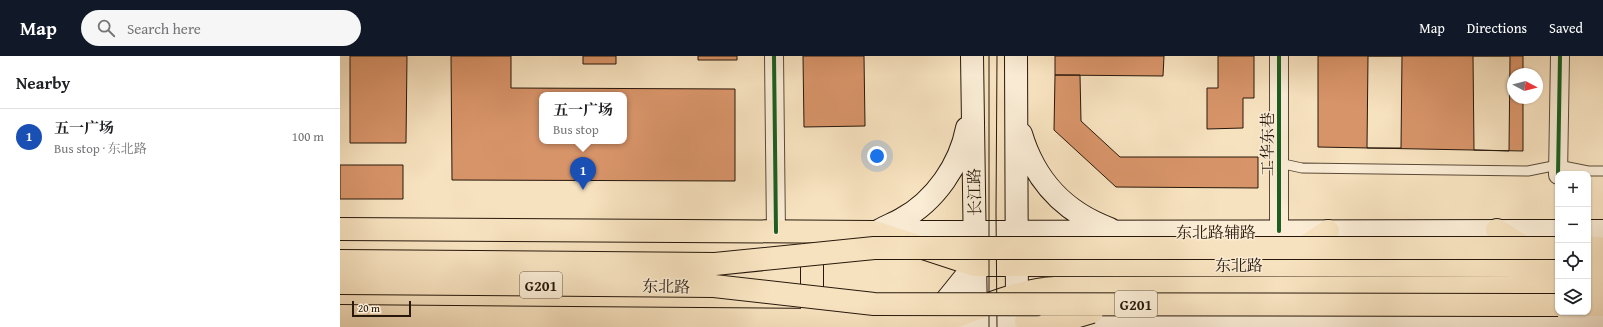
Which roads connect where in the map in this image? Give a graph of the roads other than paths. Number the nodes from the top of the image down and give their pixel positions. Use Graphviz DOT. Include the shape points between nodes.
graph roads {
  1 [pos="774,56"];
  2 [pos="972,56"];
  3 [pos="1016,56"];
  4 [pos="1279,56"];
  5 [pos="1560,56"];
  6 [pos="972,102"];
  7 [pos="1016,116"];
  8 [pos="1279,163"];
  9 [pos="1558,170"];
  10 [pos="1603,171"];
  11 [pos="340,229"];
  12 [pos="1497,230"];
  13 [pos="974,231"];
  14 [pos="1016,231"];
  15 [pos="1279,231"];
  16 [pos="1328,231"];
  17 [pos="1555,231"];
  18 [pos="1591,231"];
  19 [pos="1603,231"];
  20 [pos="776,232"];
  21 [pos="812,232"];
  22 [pos="874,232"];
  23 [pos="1118,232"];
  24 [pos="1603,236"];
  25 [pos="1591,245"];
  26 [pos="1591,247"];
  27 [pos="1603,248"];
  28 [pos="340,260"];
  29 [pos="1555,261"];
  30 [pos="1555,262"];
  31 [pos="1555,262"];
  32 [pos="975,265"];
  33 [pos="1016,265"];
  34 [pos="1277,266"];
  35 [pos="1591,266"];
  36 [pos="1603,266"];
  37 [pos="340,283"];
  38 [pos="367,283"];
  39 [pos="1067,288"];
  40 [pos="1555,288"];
  41 [pos="1591,288"];
  42 [pos="1603,288"];
  43 [pos="1017,296"];
  44 [pos="340,298"];
  45 [pos="1123,304"];
  46 [pos="1555,305"];
  47 [pos="1603,305"];
  48 [pos="1591,306"];
  49 [pos="1591,308"];
  50 [pos="340,316"];
  51 [pos="1603,316"];
  52 [pos="1603,322"];
  53 [pos="932,323"];
  54 [pos="1002,323"];
  55 [pos="817,324"];
  1 -- 20 [label="street"];
  2 -- 6 [label="main road, 长江路"];
  3 -- 7 [label="main road"];
  4 -- 8 [label="street, 工华东巷"];
  5 -- 9 [label="street"];
  6 -- 13 [label="main road, 长江路"];
  6 -- 22 [label="main road" via="957,159 945,179 926,201 903,218"];
  7 -- 14 [label="main road"];
  7 -- 23 [label="main road" via="1024,144 1048,188 1067,206 1091,222"];
  8 -- 9 [label="lane" via="1302,168"];
  8 -- 15 [label="street, 工华东巷"];
  9 -- 10 [label="lane"];
  11 -- 20 [label="main road, 东北路"];
  12 -- 16 [label="main road, 东北路辅路"];
  12 -- 17 [label="main road, 东北路辅路"];
  12 -- 29 [label="main road"];
  13 -- 14 [label="main road, 东北路辅路"];
  13 -- 22 [label="main road, 东北路辅路"];
  13 -- 32 [label="main road, 长江路"];
  14 -- 23 [label="main road, 东北路辅路"];
  14 -- 33 [label="main road"];
  15 -- 16 [label="main road, 东北路辅路"];
  15 -- 23 [label="main road, 东北路辅路"];
  16 -- 34 [label="main road"];
  18 -- 19 [label="main road"];
  20 -- 21 [label="main road, 东北路"];
  21 -- 22 [label="main road, 东北路"];
  21 -- 55 [label="main road"];
  22 -- 32 [label="main road, 东北路"];
  24 -- 25 [label="main road"];
  26 -- 27 [label="main road"];
  28 -- 30 [label="main road, 东北路, bridge" via="715,264 874,248"];
  31 -- 34 [label="main road, 东北路"];
  32 -- 33 [label="main road, 东北路"];
  32 -- 53 [label="main road"];
  32 -- 54 [label="main road, 长江路"];
  33 -- 34 [label="main road, 东北路"];
  33 -- 43 [label="main road"];
  35 -- 36 [label="main road"];
  37 -- 38 [label="main road, 东北路"];
  38 -- 44 [label="main road, G201"];
  38 -- 45 [label="main road, 东北路 / G201, bridge" via="714,286 874,304"];
  39 -- 40 [label="main road, 东北路"];
  39 -- 43 [label="main road, 东北路" via="1040,289"];
  39 -- 54 [label="main road"];
  41 -- 42 [label="main road"];
  43 -- 54 [label="main road, 东北路"];
  43 -- 54 [label="main road"];
  45 -- 46 [label="main road, 东北路 / G201, bridge"];
  45 -- 54 [label="main road, bridge" via="1081,314"];
  47 -- 48 [label="main road"];
  49 -- 51 [label="main road"];
  50 -- 55 [label="main road, 东北路"];
  52 -- 54 [label="main road"];
  53 -- 54 [label="main road, 东北路"];
  53 -- 55 [label="main road, 东北路"];
}
